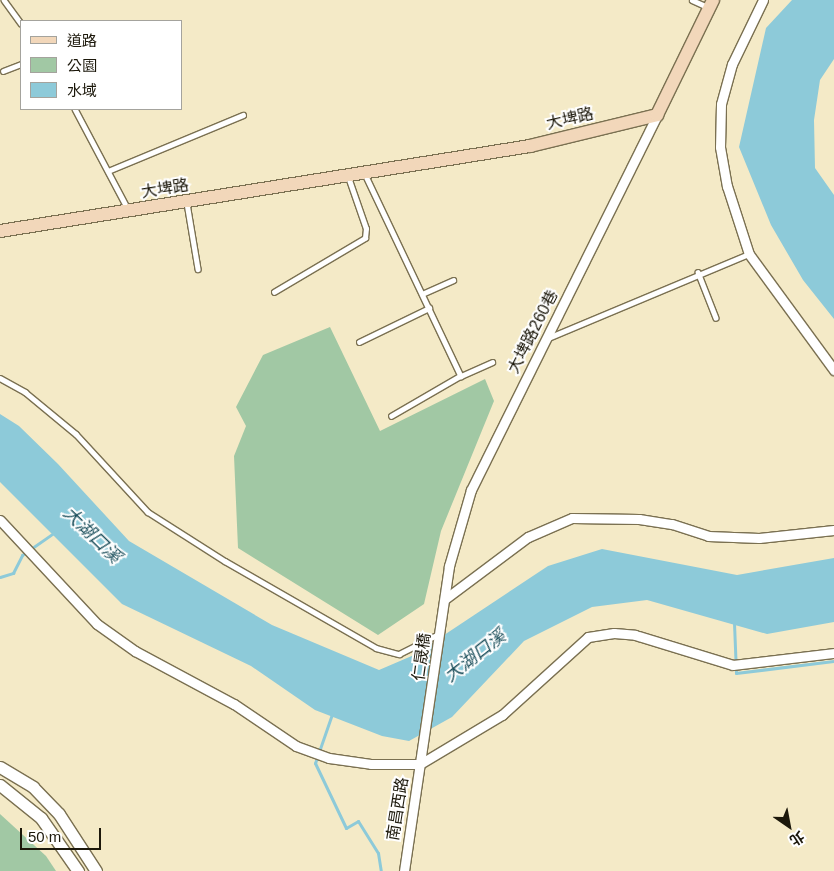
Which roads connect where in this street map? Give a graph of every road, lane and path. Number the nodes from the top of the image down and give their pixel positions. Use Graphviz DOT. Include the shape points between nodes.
graph roads {
  1 [pos="4,0"];
  2 [pos="692,0"];
  3 [pos="763,0"];
  4 [pos="711,4"];
  5 [pos="20,22"];
  6 [pos="20,64"];
  7 [pos="3,71"];
  8 [pos="76,110"];
  9 [pos="244,115"];
  10 [pos="657,115"];
  11 [pos="108,171"];
  12 [pos="364,171"];
  13 [pos="347,174"];
  14 [pos="186,202"];
  15 [pos="129,211"];
  16 [pos="0,231"];
  17 [pos="748,254"];
  18 [pos="198,269"];
  19 [pos="698,272"];
  20 [pos="453,280"];
  21 [pos="274,292"];
  22 [pos="422,294"];
  23 [pos="429,308"];
  24 [pos="716,318"];
  25 [pos="546,338"];
  26 [pos="359,342"];
  27 [pos="492,362"];
  28 [pos="834,370"];
  29 [pos="461,376"];
  30 [pos="0,378"];
  31 [pos="392,416"];
  32 [pos="0,520"];
  33 [pos="834,530"];
  34 [pos="449,566"];
  35 [pos="445,599"];
  36 [pos="440,634"];
  37 [pos="834,653"];
  38 [pos="423,752"];
  39 [pos="420,764"];
  40 [pos="0,767"];
  41 [pos="0,785"];
  42 [pos="78,871"];
  43 [pos="96,871"];
  44 [pos="404,871"];
  1 -- 5 [label="lane"];
  2 -- 4 [label="lane"];
  3 -- 17 [label="street" via="732,64 721,104 722,157"];
  4 -- 10 [label="main road"];
  6 -- 7 [label="lane"];
  8 -- 11 [label="lane"];
  9 -- 11 [label="lane"];
  10 -- 12 [label="main road, 大埤路" via="530,146"];
  10 -- 25 [label="street, 大埤路260巷"];
  11 -- 15 [label="lane"];
  12 -- 13 [label="main road, 大埤路"];
  12 -- 22 [label="lane"];
  13 -- 14 [label="main road, 大埤路"];
  13 -- 21 [label="lane" via="366,229 365,238"];
  14 -- 15 [label="main road, 大埤路"];
  14 -- 18 [label="lane"];
  15 -- 16 [label="main road, 大埤路"];
  17 -- 19 [label="lane"];
  17 -- 28 [label="street"];
  19 -- 24 [label="lane"];
  19 -- 25 [label="lane"];
  20 -- 22 [label="lane"];
  22 -- 23 [label="lane"];
  23 -- 26 [label="lane"];
  23 -- 29 [label="lane"];
  25 -- 34 [label="street, 大埤路260巷" via="471,490"];
  27 -- 29 [label="lane"];
  29 -- 31 [label="lane"];
  30 -- 36 [label="lane" via="24,392 76,434 148,512 234,566 376,648 399,654"];
  32 -- 39 [label="street" via="97,624 135,651 234,704 296,746 329,758 371,764"];
  33 -- 35 [label="street" via="759,538 708,536 672,524 639,519 572,518 528,537"];
  34 -- 35 [label="street, 仁晟橋"];
  35 -- 36 [label="street, 仁晟橋"];
  36 -- 38 [label="street, 仁晟橋"];
  37 -- 39 [label="street" via="733,665 635,635 614,633 588,638 502,715"];
  38 -- 39 [label="street, 南昌西路"];
  39 -- 44 [label="street, 南昌西路"];
  40 -- 43 [label="street" via="32,787 59,814"];
  41 -- 42 [label="street" via="41,818"];
}
